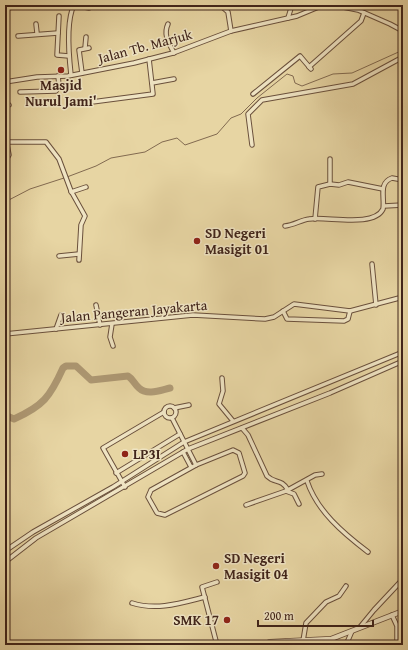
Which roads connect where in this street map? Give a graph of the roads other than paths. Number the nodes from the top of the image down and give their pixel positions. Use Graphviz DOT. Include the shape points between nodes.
graph roads {
  1 [pos="33,5"];
  2 [pos="75,5"];
  3 [pos="220,5"];
  4 [pos="292,5"];
  5 [pos="5,8"];
  6 [pos="90,8"];
  7 [pos="364,13"];
  8 [pos="59,16"];
  9 [pos="288,18"];
  10 [pos="36,24"];
  11 [pos="168,24"];
  12 [pos="231,31"];
  13 [pos="403,31"];
  14 [pos="37,33"];
  15 [pos="58,33"];
  16 [pos="18,36"];
  17 [pos="86,37"];
  18 [pos="174,52"];
  19 [pos="69,56"];
  20 [pos="403,57"];
  21 [pos="149,59"];
  22 [pos="82,73"];
  23 [pos="71,75"];
  24 [pos="58,76"];
  25 [pos="174,79"];
  26 [pos="5,82"];
  27 [pos="152,83"];
  28 [pos="20,92"];
  29 [pos="253,94"];
  30 [pos="92,102"];
  31 [pos="5,134"];
  32 [pos="7,142"];
  33 [pos="252,145"];
  34 [pos="330,160"];
  35 [pos="5,162"];
  36 [pos="403,180"];
  37 [pos="330,184"];
  38 [pos="86,187"];
  39 [pos="383,189"];
  40 [pos="71,192"];
  41 [pos="403,205"];
  42 [pos="384,206"];
  43 [pos="315,219"];
  44 [pos="285,226"];
  45 [pos="79,254"];
  46 [pos="58,256"];
  47 [pos="7,259"];
  48 [pos="79,260"];
  49 [pos="5,264"];
  50 [pos="372,264"];
  51 [pos="403,297"];
  52 [pos="96,305"];
  53 [pos="376,305"];
  54 [pos="283,311"];
  55 [pos="350,311"];
  56 [pos="61,315"];
  57 [pos="112,324"];
  58 [pos="100,325"];
  59 [pos="56,329"];
  60 [pos="5,334"];
  61 [pos="113,346"];
  62 [pos="403,352"];
  63 [pos="403,361"];
  64 [pos="369,367"];
  65 [pos="374,374"];
  66 [pos="222,378"];
  67 [pos="189,405"];
  68 [pos="174,408"];
  69 [pos="164,412"];
  70 [pos="172,418"];
  71 [pos="233,421"];
  72 [pos="242,428"];
  73 [pos="180,434"];
  74 [pos="184,442"];
  75 [pos="188,449"];
  76 [pos="183,452"];
  77 [pos="196,465"];
  78 [pos="191,467"];
  79 [pos="116,473"];
  80 [pos="322,474"];
  81 [pos="126,478"];
  82 [pos="307,480"];
  83 [pos="121,481"];
  84 [pos="130,484"];
  85 [pos="125,487"];
  86 [pos="287,490"];
  87 [pos="300,504"];
  88 [pos="246,505"];
  89 [pos="50,522"];
  90 [pos="55,528"];
  91 [pos="5,551"];
  92 [pos="368,552"];
  93 [pos="5,562"];
  94 [pos="403,580"];
  95 [pos="217,582"];
  96 [pos="346,586"];
  97 [pos="205,597"];
  98 [pos="132,603"];
  99 [pos="403,611"];
  100 [pos="392,615"];
  101 [pos="360,627"];
  102 [pos="352,631"];
  103 [pos="304,641"];
  104 [pos="217,645"];
  105 [pos="260,645"];
  106 [pos="346,645"];
  107 [pos="397,645"];
  1 -- 5 [label="street"];
  2 -- 6 [label="street"];
  2 -- 19 [label="street"];
  3 -- 12 [label="street" via="228,12"];
  4 -- 9 [label="street"];
  7 -- 9 [label="street, Jalan Tb. Marjuk" via="339,6 321,6"];
  7 -- 13 [label="street, Jalan Tb. Marjuk"];
  7 -- 29 [label="street" via="361,21 310,68 300,56"];
  8 -- 15 [label="street"];
  9 -- 12 [label="street, Jalan Tb. Marjuk"];
  10 -- 14 [label="street"];
  11 -- 18 [label="street" via="166,36"];
  12 -- 18 [label="street, Jalan Tb. Marjuk"];
  14 -- 15 [label="street"];
  14 -- 16 [label="street"];
  15 -- 19 [label="street" via="57,55"];
  17 -- 22 [label="street" via="87,48 79,50"];
  18 -- 21 [label="street, Jalan Tb. Marjuk"];
  19 -- 23 [label="street"];
  20 -- 33 [label="street" via="354,84 262,100 248,114"];
  21 -- 22 [label="street, Jalan Tb. Marjuk"];
  21 -- 27 [label="street"];
  22 -- 23 [label="street, Jalan Tb. Marjuk"];
  23 -- 24 [label="street, Jalan Tb. Marjuk"];
  24 -- 26 [label="street, Jalan Tb. Marjuk"];
  24 -- 28 [label="street" via="59,85 56,91"];
  25 -- 27 [label="street"];
  27 -- 30 [label="street" via="151,95"];
  31 -- 32 [label="street"];
  32 -- 35 [label="street" via="9,158"];
  32 -- 40 [label="street" via="46,142 59,159"];
  34 -- 37 [label="street"];
  36 -- 39 [label="street" via="389,179"];
  37 -- 39 [label="street" via="348,182"];
  37 -- 43 [label="street" via="316,189"];
  38 -- 40 [label="street"];
  39 -- 42 [label="street"];
  40 -- 45 [label="street" via="86,218 81,223"];
  41 -- 42 [label="street"];
  42 -- 43 [label="street" via="379,214 358,221"];
  43 -- 44 [label="street"];
  45 -- 46 [label="street"];
  45 -- 48 [label="street"];
  47 -- 49 [label="street"];
  50 -- 53 [label="street"];
  51 -- 53 [label="street, Jalan Pangeran Jayakarta"];
  52 -- 58 [label="street"];
  53 -- 55 [label="street, Jalan Pangeran Jayakarta"];
  54 -- 55 [label="street, Jalan Pangeran Jayakarta" via="297,304"];
  54 -- 55 [label="street" via="287,319 344,321 348,319"];
  54 -- 57 [label="street, Jalan Pangeran Jayakarta" via="266,319 193,315"];
  56 -- 59 [label="street"];
  57 -- 58 [label="street, Jalan Pangeran Jayakarta"];
  57 -- 61 [label="street" via="110,337"];
  58 -- 59 [label="street, Jalan Pangeran Jayakarta"];
  59 -- 60 [label="street, Jalan Pangeran Jayakarta"];
  62 -- 64 [label="street"];
  63 -- 65 [label="street"];
  64 -- 65 [label="street"];
  64 -- 71 [label="street"];
  65 -- 72 [label="street"];
  66 -- 71 [label="street" via="223,391 219,404"];
  67 -- 68 [label="street"];
  68 -- 69 [label="street" via="170,406"];
  68 -- 70 [label="street" via="176,416"];
  69 -- 70 [label="street" via="165,416"];
  69 -- 79 [label="street" via="104,446 104,451"];
  70 -- 73 [label="street"];
  71 -- 74 [label="street"];
  72 -- 75 [label="street"];
  72 -- 86 [label="street" via="248,435 267,476 282,482"];
  73 -- 74 [label="street"];
  73 -- 79 [label="street"];
  74 -- 75 [label="street"];
  74 -- 81 [label="street"];
  75 -- 76 [label="street"];
  75 -- 77 [label="street"];
  76 -- 78 [label="street"];
  76 -- 84 [label="street"];
  77 -- 78 [label="street"];
  77 -- 78 [label="street" via="233,450 239,453 245,473 165,515 157,513 149,492"];
  79 -- 83 [label="street"];
  80 -- 82 [label="street"];
  81 -- 83 [label="street"];
  81 -- 84 [label="street"];
  82 -- 86 [label="street"];
  82 -- 92 [label="street" via="309,489 327,516"];
  83 -- 85 [label="street"];
  83 -- 89 [label="street"];
  84 -- 85 [label="street"];
  85 -- 90 [label="street"];
  86 -- 87 [label="street" via="294,494"];
  86 -- 88 [label="street"];
  89 -- 90 [label="street"];
  89 -- 91 [label="street"];
  90 -- 93 [label="street" via="36,538"];
  94 -- 101 [label="street"];
  95 -- 97 [label="street" via="202,587"];
  96 -- 103 [label="street" via="339,596 326,602 306,623"];
  97 -- 98 [label="street" via="170,606 143,606"];
  97 -- 104 [label="street"];
  99 -- 100 [label="street"];
  100 -- 101 [label="street"];
  100 -- 107 [label="street" via="397,626"];
  101 -- 102 [label="street"];
  102 -- 103 [label="street" via="325,640"];
  102 -- 106 [label="street"];
  103 -- 105 [label="street" via="270,642"];
}
